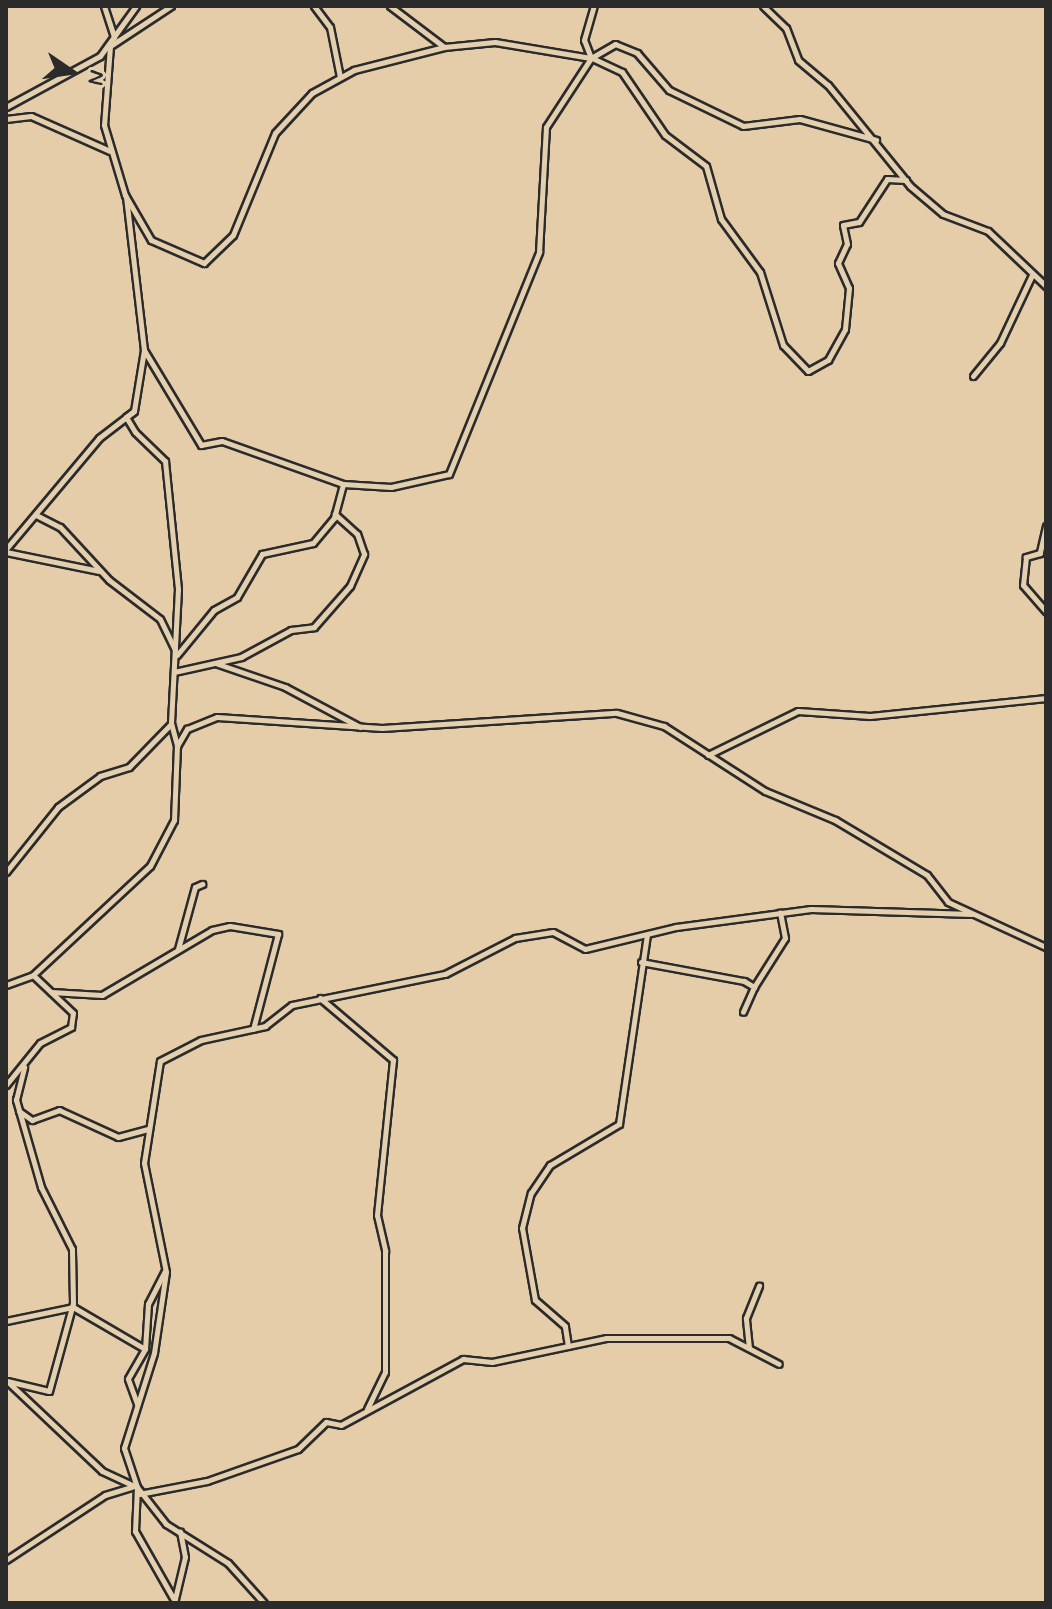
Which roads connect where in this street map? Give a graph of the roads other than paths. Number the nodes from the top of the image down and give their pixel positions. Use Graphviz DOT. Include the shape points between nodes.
graph roads {
  1 [pos="104,6"];
  2 [pos="136,6"];
  3 [pos="171,6"];
  4 [pos="314,6"];
  5 [pos="390,6"];
  6 [pos="594,6"];
  7 [pos="763,6"];
  8 [pos="114,37"];
  9 [pos="110,46"];
  10 [pos="444,47"];
  11 [pos="591,58"];
  12 [pos="340,77"];
  13 [pos="6,107"];
  14 [pos="6,119"];
  15 [pos="876,140"];
  16 [pos="110,151"];
  17 [pos="906,180"];
  18 [pos="125,195"];
  19 [pos="1034,276"];
  20 [pos="1046,276"];
  21 [pos="1046,286"];
  22 [pos="144,350"];
  23 [pos="973,376"];
  24 [pos="134,411"];
  25 [pos="343,484"];
  26 [pos="335,514"];
  27 [pos="36,515"];
  28 [pos="1046,526"];
  29 [pos="6,550"];
  30 [pos="104,572"];
  31 [pos="1046,611"];
  32 [pos="175,650"];
  33 [pos="175,658"];
  34 [pos="217,663"];
  35 [pos="174,672"];
  36 [pos="1046,698"];
  37 [pos="171,723"];
  38 [pos="360,728"];
  39 [pos="177,746"];
  40 [pos="708,755"];
  41 [pos="6,872"];
  42 [pos="202,884"];
  43 [pos="780,912"];
  44 [pos="972,914"];
  45 [pos="648,934"];
  46 [pos="1046,947"];
  47 [pos="178,950"];
  48 [pos="641,962"];
  49 [pos="33,975"];
  50 [pos="6,985"];
  51 [pos="754,987"];
  52 [pos="51,992"];
  53 [pos="320,998"];
  54 [pos="743,1012"];
  55 [pos="253,1030"];
  56 [pos="24,1067"];
  57 [pos="6,1085"];
  58 [pos="18,1111"];
  59 [pos="148,1129"];
  60 [pos="166,1270"];
  61 [pos="759,1286"];
  62 [pos="73,1307"];
  63 [pos="6,1321"];
  64 [pos="568,1346"];
  65 [pos="749,1348"];
  66 [pos="145,1349"];
  67 [pos="779,1364"];
  68 [pos="7,1381"];
  69 [pos="137,1405"];
  70 [pos="365,1412"];
  71 [pos="137,1487"];
  72 [pos="139,1494"];
  73 [pos="180,1531"];
  74 [pos="6,1560"];
  75 [pos="174,1600"];
  76 [pos="264,1603"];
  1 -- 8 [label="street"];
  2 -- 8 [label="street"];
  3 -- 9 [label="street"];
  4 -- 12 [label="street" via="330,27"];
  5 -- 10 [label="street"];
  6 -- 11 [label="street" via="584,40"];
  7 -- 15 [label="street" via="786,28 798,60"];
  8 -- 9 [label="street"];
  9 -- 13 [label="street"];
  9 -- 16 [label="street" via="104,125"];
  10 -- 11 [label="street" via="495,42"];
  10 -- 12 [label="street"];
  11 -- 15 [label="street" via="615,44 626,48 669,90 743,126 800,119"];
  11 -- 17 [label="street" via="622,72 665,135 706,166 721,219 760,272 783,345 808,371 828,360 845,329 849,288 838,263 847,244 843,225 859,222 887,179"];
  11 -- 25 [label="street" via="546,127 539,252 449,474 391,487"];
  12 -- 18 [label="street" via="312,93 275,133 233,235 214,258 184,258 151,240"];
  14 -- 16 [label="street" via="31,116"];
  15 -- 17 [label="street"];
  16 -- 18 [label="street"];
  17 -- 19 [label="street" via="943,214 988,231"];
  18 -- 22 [label="street"];
  19 -- 20 [label="street"];
  19 -- 21 [label="street"];
  19 -- 23 [label="street" via="1000,343"];
  22 -- 24 [label="street"];
  22 -- 25 [label="street" via="201,445 222,441"];
  24 -- 27 [label="street" via="99,438"];
  24 -- 32 [label="street" via="126,417 135,432 165,461 178,589"];
  25 -- 26 [label="street"];
  26 -- 33 [label="street" via="313,543 262,554 237,597 214,610"];
  26 -- 34 [label="street" via="357,534 364,554 350,586 314,627 291,630"];
  27 -- 29 [label="street"];
  27 -- 30 [label="street" via="60,527"];
  28 -- 31 [label="street" via="1040,553 1026,557 1023,585"];
  29 -- 30 [label="street"];
  30 -- 32 [label="street" via="160,619"];
  32 -- 33 [label="street"];
  33 -- 35 [label="street"];
  34 -- 35 [label="street"];
  34 -- 38 [label="street" via="232,674 285,687"];
  35 -- 37 [label="street"];
  36 -- 40 [label="street" via="870,716 798,711"];
  37 -- 39 [label="street"];
  37 -- 41 [label="street" via="129,767 100,776 58,807"];
  38 -- 39 [label="street" via="217,717 187,729"];
  38 -- 40 [label="street" via="617,713 664,726"];
  39 -- 49 [label="street" via="174,820 150,866"];
  40 -- 44 [label="street" via="927,875 948,902"];
  42 -- 47 [label="street" via="188,905"];
  43 -- 44 [label="street"];
  43 -- 45 [label="street"];
  43 -- 51 [label="street" via="785,938"];
  44 -- 46 [label="street"];
  45 -- 48 [label="street"];
  45 -- 53 [label="street" via="585,949 553,932 515,938 445,974"];
  47 -- 52 [label="street" via="102,995"];
  47 -- 55 [label="street" via="230,926 278,934"];
  48 -- 51 [label="street"];
  48 -- 64 [label="street" via="619,1124 550,1165 531,1193 522,1228 535,1300 565,1326"];
  49 -- 50 [label="street"];
  49 -- 52 [label="street"];
  51 -- 54 [label="street"];
  52 -- 56 [label="street" via="73,1013 71,1027 40,1043"];
  53 -- 55 [label="street" via="292,1005"];
  53 -- 70 [label="street" via="393,1060 377,1215 385,1251 385,1372"];
  55 -- 59 [label="street" via="201,1040 160,1061"];
  56 -- 57 [label="street"];
  56 -- 58 [label="street"];
  58 -- 59 [label="street" via="32,1120 59,1110 118,1137"];
  58 -- 62 [label="street" via="41,1187 72,1249"];
  59 -- 60 [label="street" via="144,1163"];
  60 -- 66 [label="street" via="148,1304"];
  60 -- 69 [label="street"];
  61 -- 65 [label="street" via="746,1318"];
  62 -- 63 [label="street"];
  62 -- 66 [label="street"];
  62 -- 68 [label="street" via="49,1391"];
  64 -- 65 [label="street" via="606,1338 729,1338"];
  64 -- 70 [label="street" via="492,1362 463,1359"];
  65 -- 67 [label="street" via="759,1360"];
  66 -- 69 [label="street" via="128,1379"];
  68 -- 71 [label="street" via="102,1471"];
  69 -- 71 [label="street" via="124,1448"];
  70 -- 72 [label="street" via="341,1425 326,1422 298,1449 207,1481"];
  71 -- 72 [label="street"];
  71 -- 74 [label="street" via="105,1495"];
  71 -- 75 [label="street" via="135,1531"];
  72 -- 73 [label="street"];
  73 -- 75 [label="street" via="185,1557"];
  73 -- 76 [label="street" via="228,1563"];
}
